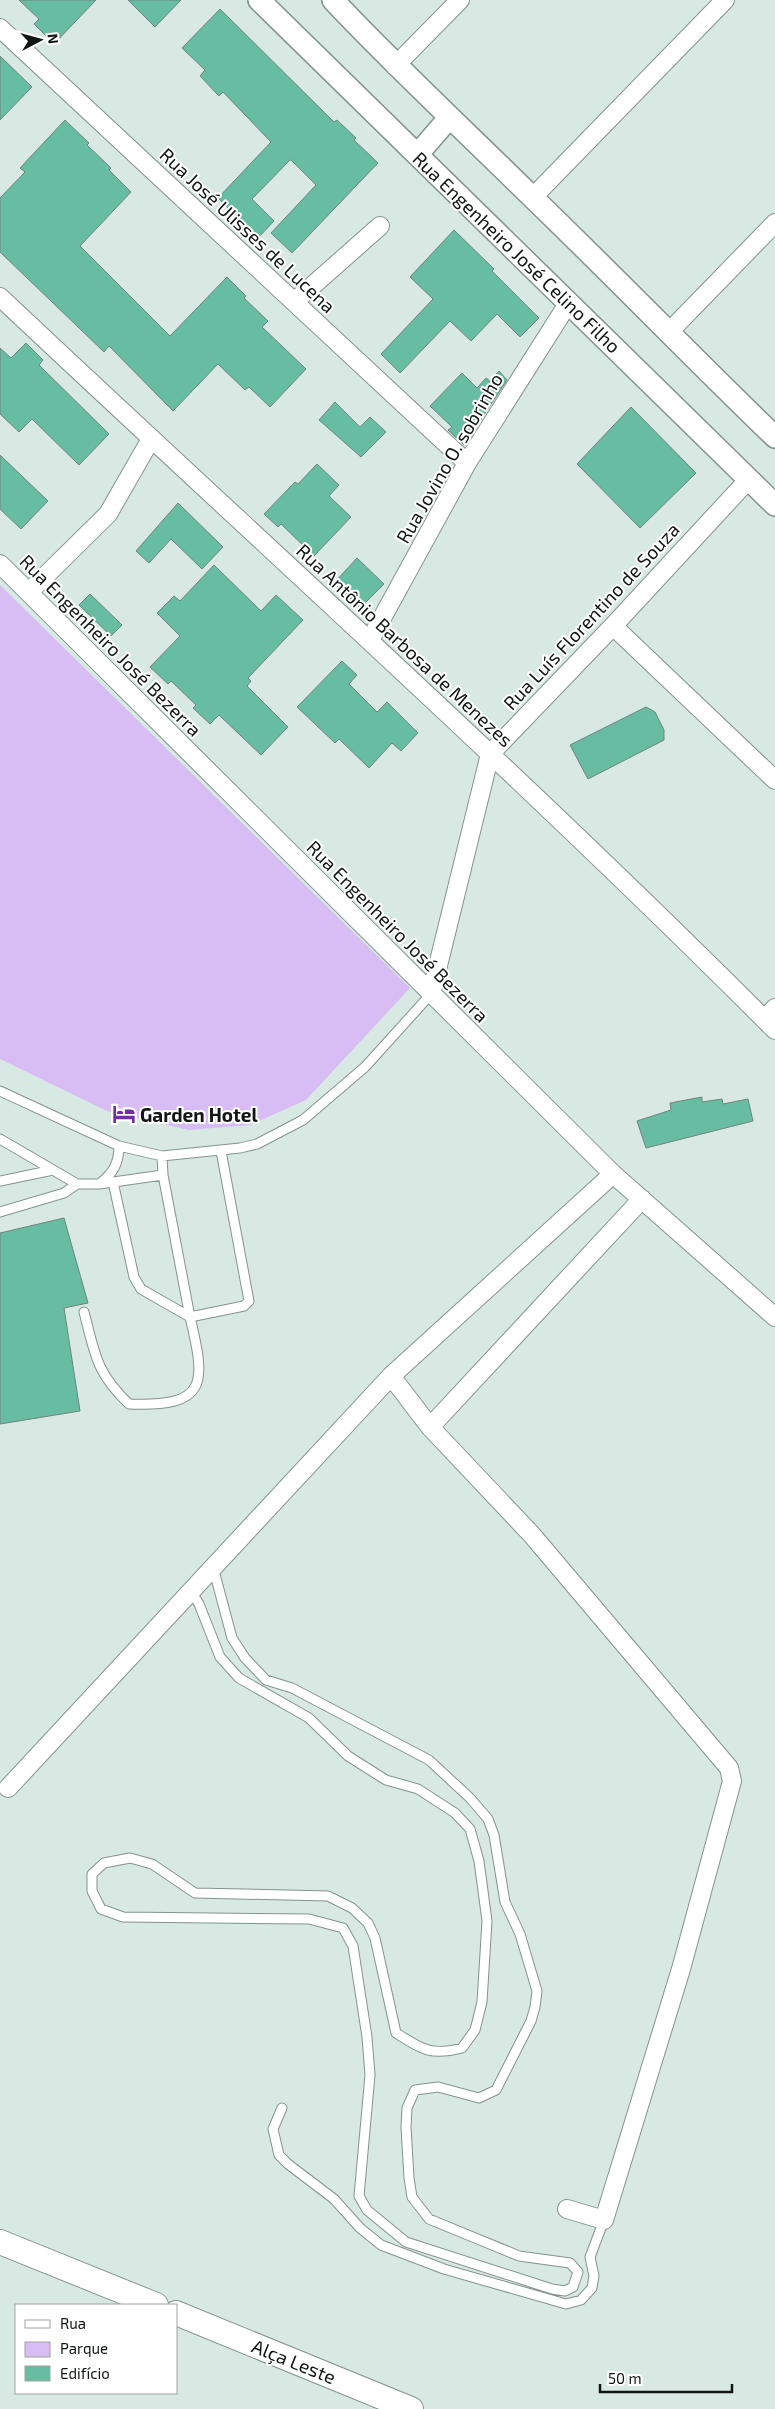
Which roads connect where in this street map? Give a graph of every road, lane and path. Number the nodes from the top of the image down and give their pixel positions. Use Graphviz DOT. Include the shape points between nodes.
graph roads {
  1 [pos="259,0"];
  2 [pos="333,0"];
  3 [pos="460,0"];
  4 [pos="725,0"];
  5 [pos="0,28"];
  6 [pos="396,66"];
  7 [pos="449,118"];
  8 [pos="417,155"];
  9 [pos="533,198"];
  10 [pos="775,223"];
  11 [pos="380,226"];
  12 [pos="0,297"];
  13 [pos="294,302"];
  14 [pos="569,302"];
  15 [pos="668,333"];
  16 [pos="775,436"];
  17 [pos="150,439"];
  18 [pos="467,463"];
  19 [pos="748,478"];
  20 [pos="775,505"];
  21 [pos="0,564"];
  22 [pos="29,592"];
  23 [pos="613,626"];
  24 [pos="370,640"];
  25 [pos="490,754"];
  26 [pos="775,780"];
  27 [pos="431,994"];
  28 [pos="771,1019"];
  29 [pos="0,1091"];
  30 [pos="0,1139"];
  31 [pos="119,1146"];
  32 [pos="221,1151"];
  33 [pos="162,1156"];
  34 [pos="53,1170"];
  35 [pos="612,1174"];
  36 [pos="164,1175"];
  37 [pos="0,1181"];
  38 [pos="113,1182"];
  39 [pos="77,1184"];
  40 [pos="99,1184"];
  41 [pos="642,1199"];
  42 [pos="0,1212"];
  43 [pos="84,1312"];
  44 [pos="190,1317"];
  45 [pos="775,1317"];
  46 [pos="390,1376"];
  47 [pos="430,1427"];
  48 [pos="213,1567"];
  49 [pos="191,1591"];
  50 [pos="8,1788"];
  51 [pos="282,2108"];
  52 [pos="568,2209"];
  53 [pos="604,2220"];
  54 [pos="0,2242"];
  55 [pos="154,2304"];
  56 [pos="178,2315"];
  57 [pos="411,2409"];
  1 -- 8 [label="street, Rua Engenheiro José Celino Filho"];
  2 -- 6 [label="street"];
  3 -- 6 [label="street"];
  4 -- 9 [label="street"];
  5 -- 13 [label="street, Rua José Ulisses de Lucena"];
  6 -- 7 [label="street"];
  7 -- 8 [label="street"];
  7 -- 9 [label="street"];
  8 -- 14 [label="street, Rua Engenheiro José Celino Filho"];
  9 -- 15 [label="street"];
  10 -- 15 [label="street"];
  11 -- 13 [label="street"];
  12 -- 17 [label="street, Rua Antônio Barbosa de Menezes"];
  13 -- 18 [label="street, Rua José Ulisses de Lucena"];
  14 -- 18 [label="street, Rua Jovino O. sobrinho"];
  14 -- 19 [label="street, Rua Engenheiro José Celino Filho"];
  15 -- 16 [label="street"];
  17 -- 22 [label="street" via="108,514"];
  17 -- 24 [label="street, Rua Antônio Barbosa de Menezes"];
  18 -- 24 [label="street, Rua Jovino O. sobrinho"];
  19 -- 20 [label="street, Rua Engenheiro José Celino Filho"];
  19 -- 23 [label="street, Rua Luís Florentino de Souza"];
  21 -- 22 [label="street, Rua Engenheiro José Bezerra"];
  22 -- 27 [label="street, Rua Engenheiro José Bezerra"];
  23 -- 25 [label="street, Rua Luís Florentino de Souza"];
  23 -- 26 [label="street"];
  24 -- 25 [label="street, Rua Antônio Barbosa de Menezes"];
  25 -- 27 [label="street"];
  25 -- 28 [label="street, Rua Antônio Barbosa de Menezes"];
  27 -- 32 [label="lane" via="365,1067 303,1120 257,1144"];
  27 -- 35 [label="street, Rua Engenheiro José Bezerra"];
  29 -- 31 [label="lane"];
  30 -- 34 [label="lane"];
  31 -- 33 [label="lane"];
  31 -- 40 [label="lane" via="119,1160"];
  32 -- 33 [label="lane"];
  32 -- 44 [label="lane" via="249,1301 244,1306"];
  33 -- 36 [label="lane"];
  34 -- 37 [label="lane"];
  34 -- 39 [label="lane"];
  35 -- 41 [label="street, Rua Engenheiro José Bezerra"];
  35 -- 46 [label="street"];
  36 -- 38 [label="lane"];
  36 -- 44 [label="lane"];
  38 -- 40 [label="lane"];
  38 -- 44 [label="lane" via="134,1277 141,1289"];
  39 -- 40 [label="lane"];
  39 -- 42 [label="lane" via="48,1198"];
  41 -- 45 [label="street, Rua Engenheiro José Bezerra"];
  41 -- 47 [label="street"];
  43 -- 44 [label="lane" via="98,1366 111,1388 129,1404 153,1405 182,1399 195,1390 200,1376 199,1353"];
  46 -- 47 [label="street"];
  46 -- 48 [label="street"];
  47 -- 53 [label="street" via="532,1535 729,1768 732,1781 681,1969"];
  48 -- 49 [label="street"];
  48 -- 49 [label="lane" via="232,1638 266,1680 292,1688 429,1760 488,1818 506,1902 520,1934 537,1991 535,2006 531,2021 496,2090 479,2098 438,2087 415,2090 408,2108 406,2127 412,2198 429,2218 519,2256 570,2263 578,2272 573,2287 566,2291 406,2242 367,2210 359,2196 369,2111 368,2046 353,1946 343,1928 308,1919 123,1917 101,1909 92,1891 92,1874 104,1863 130,1858 152,1864 196,1893 328,1896 352,1908 368,1923 396,2033 419,2047 441,2054 462,2048 475,2030 482,2002 487,1921 479,1860 470,1829 455,1813 418,1789 386,1780 348,1756 309,1718 239,1678 220,1657 200,1604"];
  49 -- 50 [label="street"];
  51 -- 53 [label="lane" via="273,2129 278,2154 288,2164 334,2199 360,2228 381,2245 444,2269 566,2304 581,2300 592,2288 594,2276 590,2257"];
  52 -- 53 [label="street"];
  54 -- 55 [label="main road"];
  56 -- 57 [label="main road, Alça Leste"];
}
